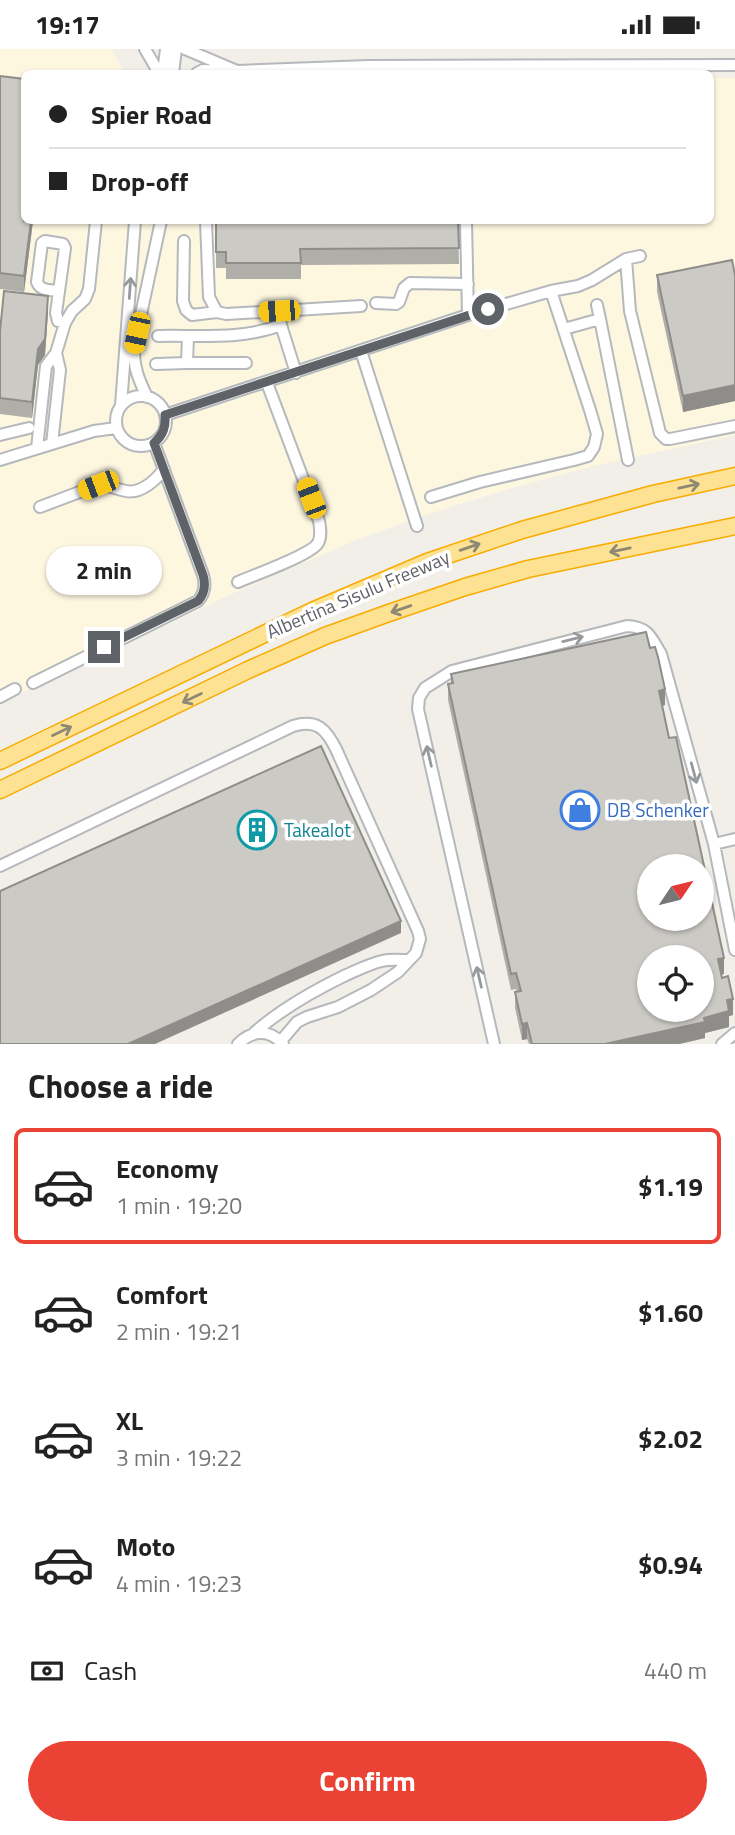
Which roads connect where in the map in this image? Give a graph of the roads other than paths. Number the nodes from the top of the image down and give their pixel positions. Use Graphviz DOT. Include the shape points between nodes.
graph roads {
  1 [pos="145,49"];
  2 [pos="166,49"];
  3 [pos="176,49"];
  4 [pos="186,49"];
  5 [pos="202,49"];
  6 [pos="213,60"];
  7 [pos="735,65"];
  8 [pos="159,70"];
  9 [pos="162,70"];
  10 [pos="173,70"];
  11 [pos="235,70"];
  12 [pos="263,70"];
  13 [pos="96,224"];
  14 [pos="135,224"];
  15 [pos="160,224"];
  16 [pos="206,224"];
  17 [pos="466,224"];
  18 [pos="133,238"];
  19 [pos="184,241"];
  20 [pos="156,242"];
  21 [pos="640,256"];
  22 [pos="626,259"];
  23 [pos="468,283"];
  24 [pos="59,291"];
  25 [pos="551,291"];
  26 [pos="376,303"];
  27 [pos="597,305"];
  28 [pos="361,306"];
  29 [pos="279,311"];
  30 [pos="217,312"];
  31 [pos="468,315"];
  32 [pos="600,319"];
  33 [pos="65,323"];
  34 [pos="281,325"];
  35 [pos="564,329"];
  36 [pos="158,336"];
  37 [pos="188,336"];
  38 [pos="360,351"];
  39 [pos="57,353"];
  40 [pos="187,363"];
  41 [pos="246,363"];
  42 [pos="156,364"];
  43 [pos="296,373"];
  44 [pos="267,383"];
  45 [pos="147,397"];
  46 [pos="121,405"];
  47 [pos="165,415"];
  48 [pos="735,426"];
  49 [pos="29,428"];
  50 [pos="116,428"];
  51 [pos="0,435"];
  52 [pos="154,443"];
  53 [pos="52,444"];
  54 [pos="37,448"];
  55 [pos="0,460"];
  56 [pos="628,460"];
  57 [pos="164,470"];
  58 [pos="735,476"];
  59 [pos="431,497"];
  60 [pos="40,507"];
  61 [pos="417,526"];
  62 [pos="735,526"];
  63 [pos="238,582"];
  64 [pos="33,683"];
  65 [pos="15,689"];
  66 [pos="0,697"];
  67 [pos="0,761"];
  68 [pos="0,790"];
  69 [pos="735,839"];
  70 [pos="714,844"];
  71 [pos="0,866"];
  72 [pos="735,950"];
  73 [pos="409,960"];
  74 [pos="254,1033"];
  75 [pos="735,1033"];
  76 [pos="282,1042"];
  77 [pos="238,1044"];
  78 [pos="494,1044"];
  79 [pos="722,1044"];
  1 -- 8 [label="street"];
  2 -- 9 [label="street"];
  3 -- 10 [label="street"];
  4 -- 6 [label="street"];
  5 -- 6 [label="street"];
  6 -- 11 [label="street"];
  7 -- 12 [label="street"];
  13 -- 33 [label="street" via="89,289"];
  14 -- 18 [label="street"];
  15 -- 20 [label="street"];
  16 -- 30 [label="street" via="209,297"];
  17 -- 23 [label="street"];
  18 -- 20 [label="street"];
  46 -- 18 [label="street, one-way"];
  19 -- 30 [label="street" via="186,310 192,315"];
  20 -- 45 [label="street" via="134,347 135,371"];
  21 -- 22 [label="street"];
  22 -- 25 [label="street" via="578,286"];
  22 -- 48 [label="street" via="630,311 660,433 670,439"];
  23 -- 26 [label="street" via="410,283 400,302"];
  23 -- 31 [label="street"];
  24 -- 24 [label="street" via="65,248 45,241 41,243 37,282 42,289"];
  24 -- 33 [label="street" via="56,318"];
  25 -- 31 [label="street"];
  25 -- 35 [label="street"];
  27 -- 32 [label="street"];
  28 -- 29 [label="street"];
  29 -- 30 [label="street"];
  29 -- 34 [label="street"];
  31 -- 38 [label="street"];
  32 -- 35 [label="street"];
  32 -- 56 [label="street"];
  33 -- 39 [label="street"];
  34 -- 37 [label="street" via="243,335"];
  34 -- 43 [label="street"];
  35 -- 59 [label="street" via="597,434 588,456"];
  36 -- 37 [label="street"];
  37 -- 40 [label="street"];
  38 -- 43 [label="street"];
  38 -- 61 [label="street"];
  39 -- 53 [label="street" via="60,370"];
  39 -- 54 [label="street" via="46,366"];
  40 -- 41 [label="street"];
  40 -- 42 [label="street"];
  43 -- 44 [label="street"];
  44 -- 47 [label="street"];
  44 -- 63 [label="street" via="319,520 320,536 318,544 304,554"];
  45 -- 46 [label="street" via="133,397"];
  45 -- 47 [label="street" via="159,404"];
  46 -- 50 [label="street"];
  47 -- 52 [label="street" via="164,431"];
  49 -- 51 [label="street"];
  50 -- 52 [label="street" via="131,445"];
  50 -- 53 [label="street"];
  52 -- 57 [label="street"];
  53 -- 54 [label="street"];
  54 -- 55 [label="street"];
  57 -- 60 [label="street" via="139,490 98,485"];
  57 -- 64 [label="street" via="203,575 203,596"];
  67 -- 58 [label="highway, Albertina Sisulu Freeway, one-way" via="312,611 427,562 536,526"];
  62 -- 68 [label="highway, Albertina Sisulu Freeway, one-way" via="528,569 386,614 248,670"];
  65 -- 66 [label="street"];
  69 -- 70 [label="street"];
  70 -- 72 [label="street"];
  78 -- 70 [label="street, one-way" via="418,709 425,688 468,665 627,625 639,626 661,654"];
  71 -- 73 [label="street" via="293,726 310,723 330,738 418,931 419,946"];
  73 -- 74 [label="street" via="381,961 340,978 291,1005"];
  73 -- 76 [label="street" via="371,990 297,1022"];
  74 -- 76 [label="street" via="273,1035"];
  74 -- 77 [label="street"];
  75 -- 79 [label="street"];
}
